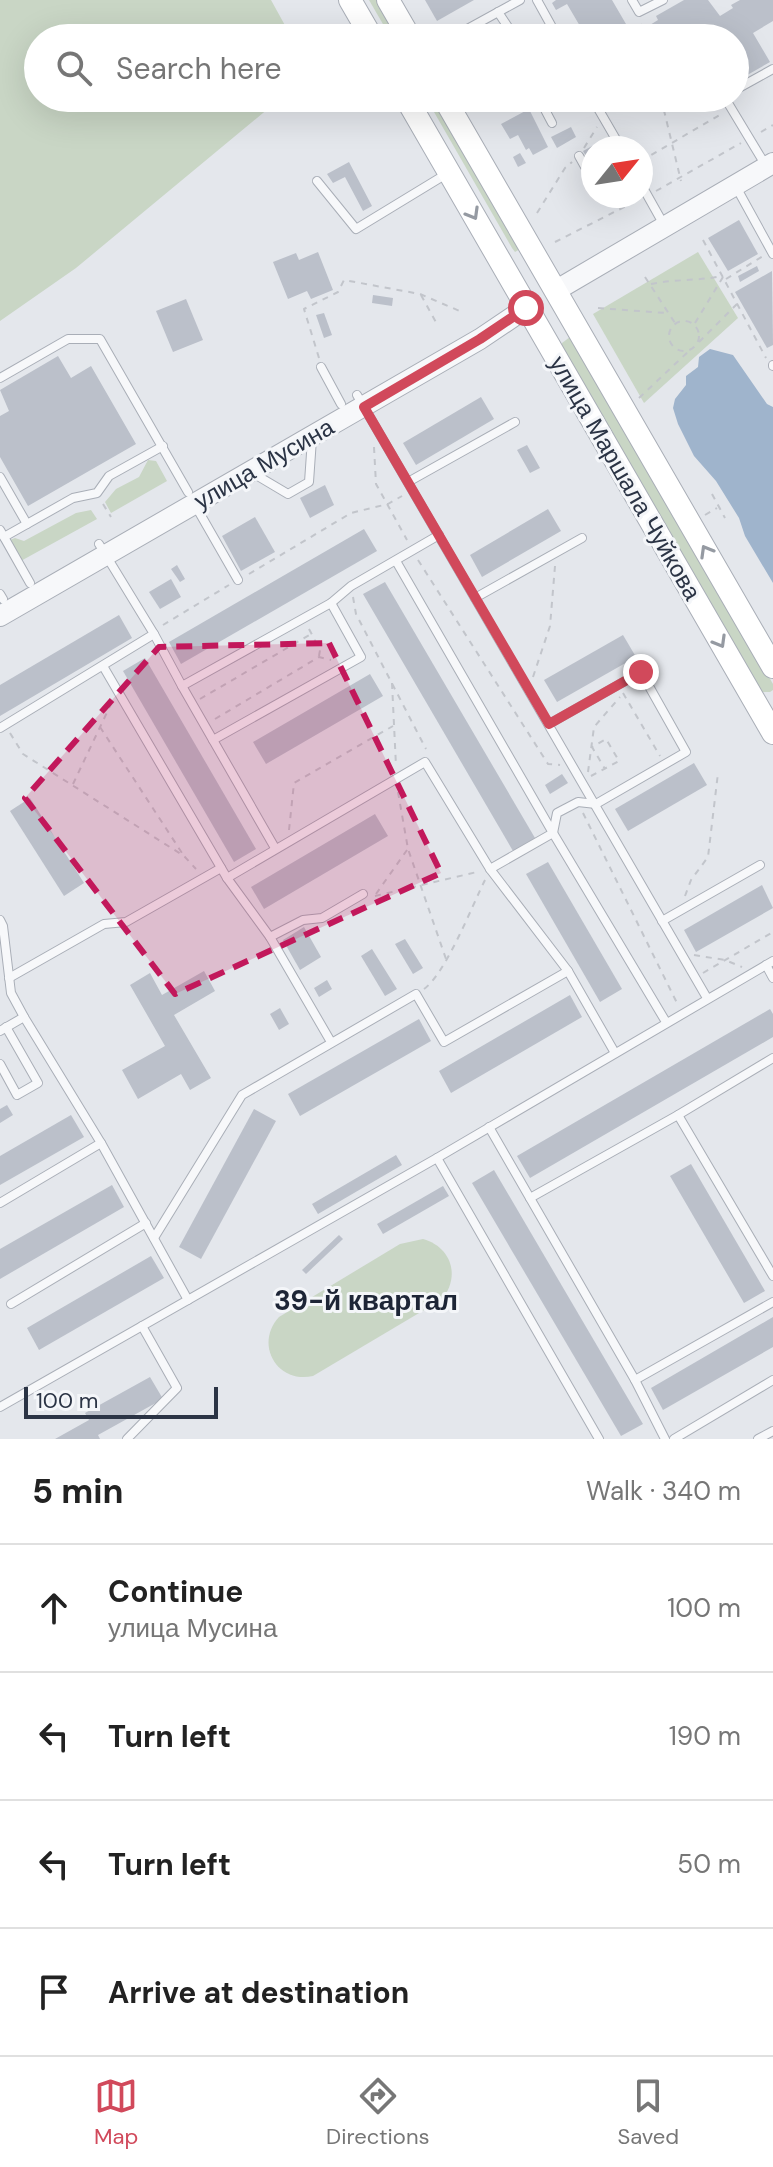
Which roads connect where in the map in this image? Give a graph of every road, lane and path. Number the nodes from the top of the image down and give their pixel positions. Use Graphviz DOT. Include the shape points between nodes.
graph roads {
  1 [pos="350,0"];
  2 [pos="388,0"];
  3 [pos="520,0"];
  4 [pos="537,0"];
  5 [pos="632,0"];
  6 [pos="663,0"];
  7 [pos="498,12"];
  8 [pos="639,12"];
  9 [pos="364,24"];
  10 [pos="402,24"];
  11 [pos="476,24"];
  12 [pos="506,24"];
  13 [pos="550,24"];
  14 [pos="642,24"];
  15 [pos="773,69"];
  16 [pos="749,82"];
  17 [pos="414,112"];
  18 [pos="452,112"];
  19 [pos="546,112"];
  20 [pos="600,112"];
  21 [pos="664,112"];
  22 [pos="725,112"];
  23 [pos="734,112"];
  24 [pos="552,123"];
  25 [pos="773,125"];
  26 [pos="614,136"];
  27 [pos="750,138"];
  28 [pos="672,143"];
  29 [pos="653,154"];
  30 [pos="579,156"];
  31 [pos="581,160"];
  32 [pos="770,165"];
  33 [pos="449,172"];
  34 [pos="681,179"];
  35 [pos="317,181"];
  36 [pos="735,185"];
  37 [pos="653,192"];
  38 [pos="653,205"];
  39 [pos="622,208"];
  40 [pos="665,226"];
  41 [pos="703,240"];
  42 [pos="555,242"];
  43 [pos="772,252"];
  44 [pos="645,277"];
  45 [pos="724,278"];
  46 [pos="651,284"];
  47 [pos="555,291"];
  48 [pos="420,294"];
  49 [pos="738,303"];
  50 [pos="526,308"];
  51 [pos="598,308"];
  52 [pos="462,312"];
  53 [pos="666,313"];
  54 [pos="675,323"];
  55 [pos="694,325"];
  56 [pos="438,326"];
  57 [pos="579,332"];
  58 [pos="696,345"];
  59 [pos="548,346"];
  60 [pos="691,350"];
  61 [pos="773,365"];
  62 [pos="321,367"];
  63 [pos="0,378"];
  64 [pos="637,400"];
  65 [pos="354,402"];
  66 [pos="515,422"];
  67 [pos="312,436"];
  68 [pos="373,437"];
  69 [pos="163,446"];
  70 [pos="250,472"];
  71 [pos="0,477"];
  72 [pos="410,486"];
  73 [pos="712,494"];
  74 [pos="191,498"];
  75 [pos="388,504"];
  76 [pos="718,507"];
  77 [pos="704,516"];
  78 [pos="725,518"];
  79 [pos="27,524"];
  80 [pos="2,533"];
  81 [pos="439,535"];
  82 [pos="582,538"];
  83 [pos="102,549"];
  84 [pos="556,550"];
  85 [pos="413,551"];
  86 [pos="396,561"];
  87 [pos="238,580"];
  88 [pos="30,583"];
  89 [pos="351,586"];
  90 [pos="475,598"];
  91 [pos="1,602"];
  92 [pos="331,603"];
  93 [pos="302,619"];
  94 [pos="154,634"];
  95 [pos="311,634"];
  96 [pos="319,657"];
  97 [pos="348,664"];
  98 [pos="103,666"];
  99 [pos="773,667"];
  100 [pos="110,679"];
  101 [pos="392,683"];
  102 [pos="182,686"];
  103 [pos="528,689"];
  104 [pos="621,689"];
  105 [pos="192,703"];
  106 [pos="766,706"];
  107 [pos="549,724"];
  108 [pos="205,725"];
  109 [pos="394,725"];
  110 [pos="3,727"];
  111 [pos="100,727"];
  112 [pos="773,733"];
  113 [pos="213,740"];
  114 [pos="592,747"];
  115 [pos="425,762"];
  116 [pos="665,764"];
  117 [pos="568,767"];
  118 [pos="605,769"];
  119 [pos="718,773"];
  120 [pos="396,779"];
  121 [pos="73,784"];
  122 [pos="578,802"];
  123 [pos="596,804"];
  124 [pos="553,833"];
  125 [pos="287,841"];
  126 [pos="275,848"];
  127 [pos="408,849"];
  128 [pos="184,856"];
  129 [pos="760,865"];
  130 [pos="221,868"];
  131 [pos="490,869"];
  132 [pos="204,878"];
  133 [pos="227,878"];
  134 [pos="421,886"];
  135 [pos="363,894"];
  136 [pos="679,911"];
  137 [pos="0,920"];
  138 [pos="662,921"];
  139 [pos="773,932"];
  140 [pos="270,937"];
  141 [pos="681,953"];
  142 [pos="446,959"];
  143 [pos="725,960"];
  144 [pos="769,963"];
  145 [pos="568,971"];
  146 [pos="753,972"];
  147 [pos="9,978"];
  148 [pos="695,978"];
  149 [pos="773,978"];
  150 [pos="416,994"];
  151 [pos="707,998"];
  152 [pos="682,1013"];
  153 [pos="24,1017"];
  154 [pos="666,1022"];
  155 [pos="3,1029"];
  156 [pos="331,1042"];
  157 [pos="615,1053"];
  158 [pos="773,1058"];
  159 [pos="0,1064"];
  160 [pos="678,1115"];
  161 [pos="489,1127"];
  162 [pos="101,1143"];
  163 [pos="437,1158"];
  164 [pos="530,1198"];
  165 [pos="0,1203"];
  166 [pos="146,1223"];
  167 [pos="154,1238"];
  168 [pos="773,1276"];
  169 [pos="188,1300"];
  170 [pos="773,1302"];
  171 [pos="11,1304"];
  172 [pos="142,1326"];
  173 [pos="635,1380"];
  174 [pos="773,1380"];
  175 [pos="0,1407"];
  176 [pos="773,1431"];
  177 [pos="127,1439"];
  178 [pos="599,1439"];
  179 [pos="665,1439"];
  180 [pos="674,1439"];
  181 [pos="758,1439"];
  1 -- 9 [label="main road"];
  2 -- 10 [label="main road"];
  3 -- 7 [label="lane"];
  4 -- 13 [label="lane"];
  5 -- 8 [label="lane"];
  6 -- 8 [label="lane"];
  7 -- 11 [label="lane"];
  7 -- 12 [label="lane"];
  8 -- 14 [label="path"];
  15 -- 16 [label="lane"];
  17 -- 33 [label="main road, улица Маршала Чуйкова"];
  18 -- 47 [label="main road, улица Маршала Чуйкова"];
  19 -- 24 [label="lane"];
  20 -- 26 [label="lane"];
  21 -- 28 [label="path"];
  22 -- 28 [label="path"];
  23 -- 27 [label="lane"];
  25 -- 27 [label="path"];
  27 -- 32 [label="lane"];
  27 -- 34 [label="path"];
  28 -- 29 [label="path"];
  28 -- 34 [label="path"];
  30 -- 31 [label="lane"];
  32 -- 36 [label="street, улица Мусина"];
  33 -- 35 [label="lane" via="356,229"];
  33 -- 50 [label="main road, улица Маршала Чуйкова, one-way"];
  34 -- 37 [label="path"];
  36 -- 40 [label="street, улица Мусина"];
  36 -- 43 [label="lane"];
  38 -- 40 [label="lane"];
  39 -- 42 [label="path"];
  40 -- 47 [label="street, улица Мусина"];
  41 -- 45 [label="path"];
  43 -- 45 [label="path"];
  44 -- 46 [label="path"];
  45 -- 46 [label="path"];
  45 -- 49 [label="path"];
  45 -- 55 [label="path"];
  46 -- 53 [label="path"];
  47 -- 50 [label="main road, улица Мусина"];
  47 -- 57 [label="main road, улица Маршала Чуйкова"];
  48 -- 52 [label="path"];
  48 -- 56 [label="path"];
  48 -- 62 [label="path" via="344,280 338,292 304,309"];
  49 -- 58 [label="path"];
  49 -- 61 [label="path"];
  50 -- 59 [label="main road, улица Маршала Чуйкова"];
  50 -- 65 [label="street, улица Мусина" via="474,328"];
  51 -- 53 [label="path"];
  53 -- 54 [label="path"];
  54 -- 55 [label="path"];
  54 -- 60 [label="path" via="670,342 677,350"];
  55 -- 58 [label="path"];
  57 -- 59 [label="main road" via="564,332"];
  99 -- 57 [label="main road, улица Маршала Чуйкова, one-way"];
  58 -- 60 [label="path"];
  59 -- 106 [label="main road, улица Маршала Чуйкова, one-way"];
  60 -- 64 [label="path"];
  62 -- 65 [label="lane"];
  63 -- 69 [label="lane" via="68,339 100,339"];
  65 -- 67 [label="street, улица Мусина"];
  65 -- 72 [label="lane"];
  65 -- 74 [label="street, улица Мусина"];
  66 -- 72 [label="lane"];
  67 -- 70 [label="street, улица Мусина"];
  67 -- 70 [label="lane" via="309,482 299,488 288,494"];
  68 -- 75 [label="path" via="376,484"];
  69 -- 74 [label="lane"];
  69 -- 79 [label="lane" via="109,476 97,493 73,498"];
  70 -- 74 [label="street, улица Мусина"];
  71 -- 79 [label="lane"];
  72 -- 75 [label="path"];
  72 -- 81 [label="lane"];
  73 -- 76 [label="path"];
  74 -- 83 [label="street, улица Мусина"];
  74 -- 87 [label="lane"];
  75 -- 85 [label="path"];
  75 -- 87 [label="path" via="351,513"];
  76 -- 77 [label="path"];
  76 -- 78 [label="path"];
  79 -- 80 [label="lane"];
  80 -- 88 [label="lane"];
  81 -- 85 [label="lane"];
  81 -- 90 [label="lane"];
  82 -- 84 [label="lane"];
  83 -- 88 [label="street, улица Мусина"];
  83 -- 91 [label="street, улица Мусина"];
  83 -- 94 [label="lane"];
  84 -- 90 [label="lane"];
  84 -- 103 [label="path" via="550,626"];
  85 -- 86 [label="lane"];
  85 -- 117 [label="path" via="548,764"];
  86 -- 89 [label="lane"];
  86 -- 124 [label="lane"];
  87 -- 94 [label="path"];
  88 -- 91 [label="street, улица Мусина"];
  89 -- 92 [label="lane"];
  89 -- 101 [label="path" via="356,614"];
  90 -- 103 [label="lane"];
  92 -- 93 [label="lane"];
  92 -- 97 [label="lane" via="361,657"];
  93 -- 95 [label="path"];
  93 -- 102 [label="lane"];
  94 -- 98 [label="lane"];
  94 -- 102 [label="lane"];
  95 -- 96 [label="path"];
  95 -- 105 [label="path"];
  96 -- 97 [label="path"];
  96 -- 108 [label="path"];
  97 -- 113 [label="lane"];
  98 -- 100 [label="lane"];
  98 -- 110 [label="lane"];
  100 -- 111 [label="path" via="112,703"];
  100 -- 130 [label="lane"];
  101 -- 109 [label="path"];
  101 -- 115 [label="path" via="427,750"];
  102 -- 105 [label="lane"];
  103 -- 107 [label="lane"];
  104 -- 107 [label="lane"];
  104 -- 114 [label="path" via="594,727"];
  104 -- 116 [label="path"];
  104 -- 116 [label="lane" via="641,672 686,752"];
  105 -- 108 [label="lane"];
  106 -- 112 [label="main road, улица Маршала Чуйкова"];
  107 -- 123 [label="lane"];
  108 -- 113 [label="lane"];
  109 -- 120 [label="path"];
  109 -- 125 [label="path" via="294,783"];
  110 -- 121 [label="path" via="23,754"];
  111 -- 121 [label="path"];
  111 -- 128 [label="path"];
  113 -- 126 [label="lane"];
  114 -- 118 [label="path"];
  114 -- 118 [label="path" via="588,778"];
  114 -- 118 [label="path" via="606,739 619,761"];
  115 -- 120 [label="lane"];
  115 -- 131 [label="lane"];
  116 -- 123 [label="lane"];
  119 -- 136 [label="path" via="708,857 691,880"];
  120 -- 125 [label="lane"];
  120 -- 127 [label="path"];
  121 -- 128 [label="path"];
  122 -- 123 [label="lane"];
  122 -- 124 [label="lane" via="557,813"];
  122 -- 152 [label="path"];
  123 -- 138 [label="lane"];
  124 -- 131 [label="lane"];
  124 -- 154 [label="lane"];
  125 -- 126 [label="lane"];
  126 -- 133 [label="lane"];
  127 -- 134 [label="path"];
  127 -- 134 [label="path" via="375,896"];
  128 -- 132 [label="path"];
  129 -- 136 [label="lane"];
  130 -- 132 [label="lane"];
  130 -- 133 [label="lane"];
  131 -- 134 [label="path"];
  131 -- 142 [label="path"];
  131 -- 145 [label="lane"];
  132 -- 147 [label="lane" via="126,922 104,924"];
  133 -- 140 [label="lane"];
  134 -- 142 [label="path"];
  135 -- 140 [label="lane" via="322,918 303,920"];
  136 -- 138 [label="lane"];
  137 -- 147 [label="lane"];
  138 -- 141 [label="lane"];
  139 -- 143 [label="path"];
  140 -- 156 [label="lane"];
  141 -- 143 [label="path"];
  141 -- 148 [label="lane"];
  142 -- 150 [label="path" via="429,985"];
  143 -- 146 [label="path"];
  143 -- 148 [label="path"];
  144 -- 146 [label="lane"];
  144 -- 149 [label="lane"];
  145 -- 150 [label="lane" via="444,1042"];
  145 -- 157 [label="lane"];
  146 -- 151 [label="lane"];
  147 -- 153 [label="lane"];
  148 -- 151 [label="lane"];
  150 -- 156 [label="lane"];
  151 -- 152 [label="lane"];
  152 -- 154 [label="lane"];
  153 -- 155 [label="lane"];
  153 -- 162 [label="lane"];
  154 -- 157 [label="lane"];
  155 -- 159 [label="lane" via="38,1083 17,1095"];
  156 -- 167 [label="lane" via="242,1095"];
  157 -- 161 [label="lane"];
  158 -- 160 [label="lane"];
  160 -- 164 [label="lane"];
  160 -- 168 [label="lane"];
  161 -- 163 [label="lane"];
  161 -- 164 [label="lane"];
  162 -- 165 [label="lane"];
  162 -- 166 [label="lane"];
  163 -- 169 [label="lane"];
  163 -- 178 [label="lane"];
  164 -- 173 [label="lane"];
  166 -- 167 [label="lane"];
  166 -- 171 [label="lane"];
  167 -- 169 [label="lane"];
  169 -- 172 [label="lane"];
  170 -- 173 [label="lane"];
  172 -- 175 [label="lane"];
  172 -- 177 [label="lane" via="177,1388"];
  173 -- 179 [label="lane"];
  174 -- 180 [label="lane"];
  176 -- 181 [label="lane"];
}
